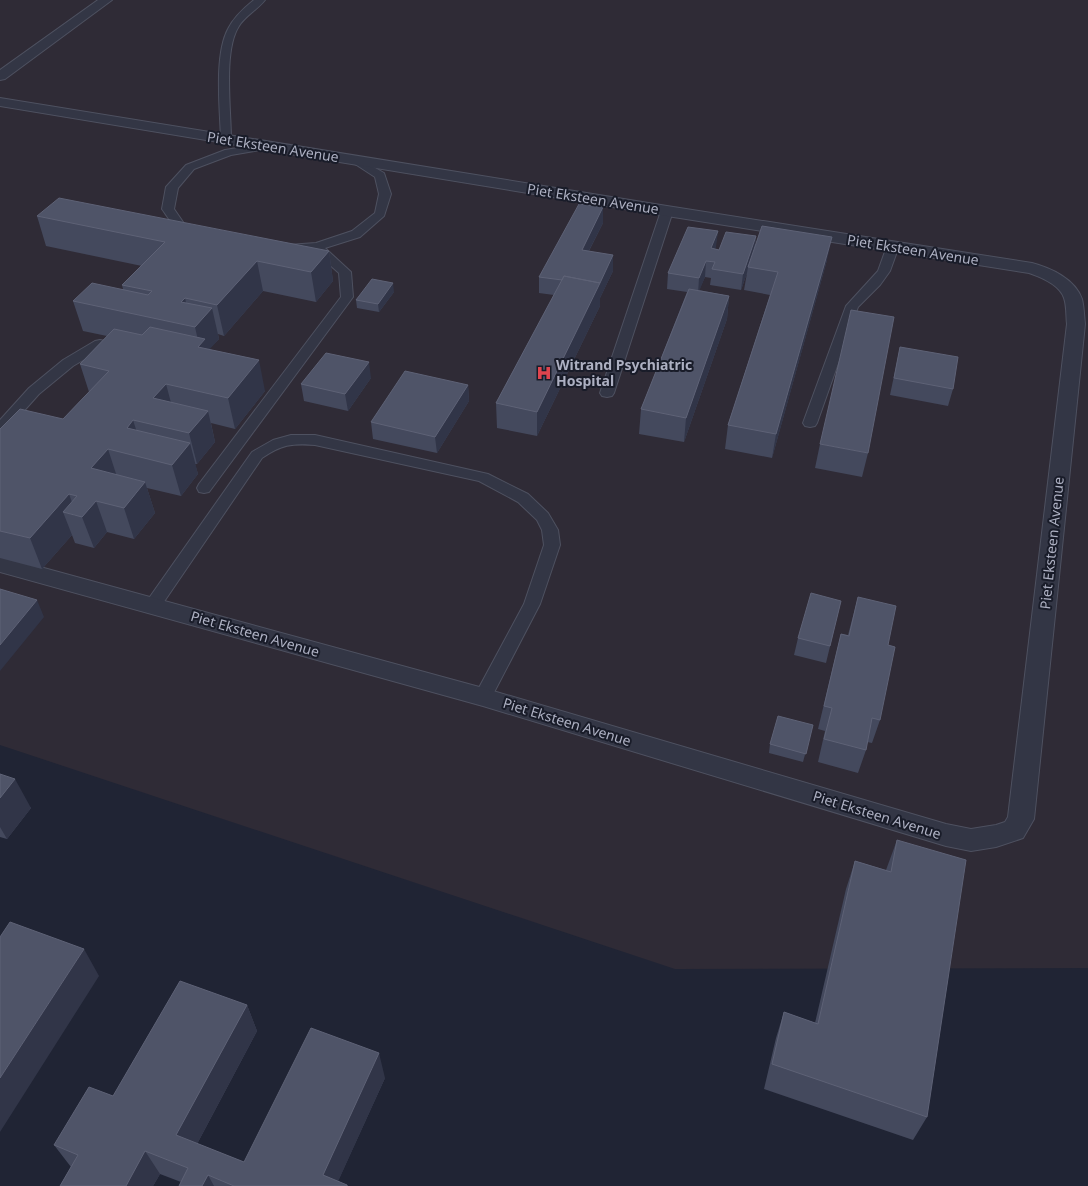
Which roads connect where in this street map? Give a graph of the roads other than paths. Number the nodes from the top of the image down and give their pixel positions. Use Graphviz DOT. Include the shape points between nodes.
graph roads {
  1 [pos="106,0"];
  2 [pos="260,0"];
  3 [pos="0,76"];
  4 [pos="0,102"];
  5 [pos="226,140"];
  6 [pos="268,146"];
  7 [pos="356,160"];
  8 [pos="667,211"];
  9 [pos="206,238"];
  10 [pos="893,246"];
  11 [pos="318,247"];
  12 [pos="278,249"];
  13 [pos="100,344"];
  14 [pos="607,393"];
  15 [pos="810,424"];
  16 [pos="0,429"];
  17 [pos="204,488"];
  18 [pos="0,564"];
  19 [pos="153,605"];
  20 [pos="483,697"];
  1 -- 3 [label="street"];
  2 -- 5 [label="lane" via="247,11 231,32 227,52"];
  4 -- 5 [label="street, Piet Eksteen Avenue"];
  5 -- 6 [label="street, Piet Eksteen Avenue"];
  6 -- 7 [label="street, Piet Eksteen Avenue"];
  6 -- 9 [label="lane" via="229,152 190,167 172,187 168,209 181,227"];
  7 -- 8 [label="street, Piet Eksteen Avenue"];
  7 -- 11 [label="lane" via="380,175 385,194 380,214 356,234"];
  8 -- 10 [label="street, Piet Eksteen Avenue"];
  8 -- 14 [label="lane"];
  10 -- 15 [label="lane" via="884,271 852,306"];
  10 -- 20 [label="street, Piet Eksteen Avenue" via="1032,268 1060,282 1073,298 1076,324 1021,819 1014,830 971,840 946,835"];
  11 -- 12 [label="lane"];
  11 -- 17 [label="lane" via="345,272 347,297"];
  13 -- 16 [label="lane" via="68,363 40,387"];
  18 -- 19 [label="street, Piet Eksteen Avenue"];
  19 -- 20 [label="street, Piet Eksteen Avenue"];
  19 -- 20 [label="lane" via="257,456 280,441 315,440 483,477 523,498 543,517 550,530 552,546 532,604"];
}
